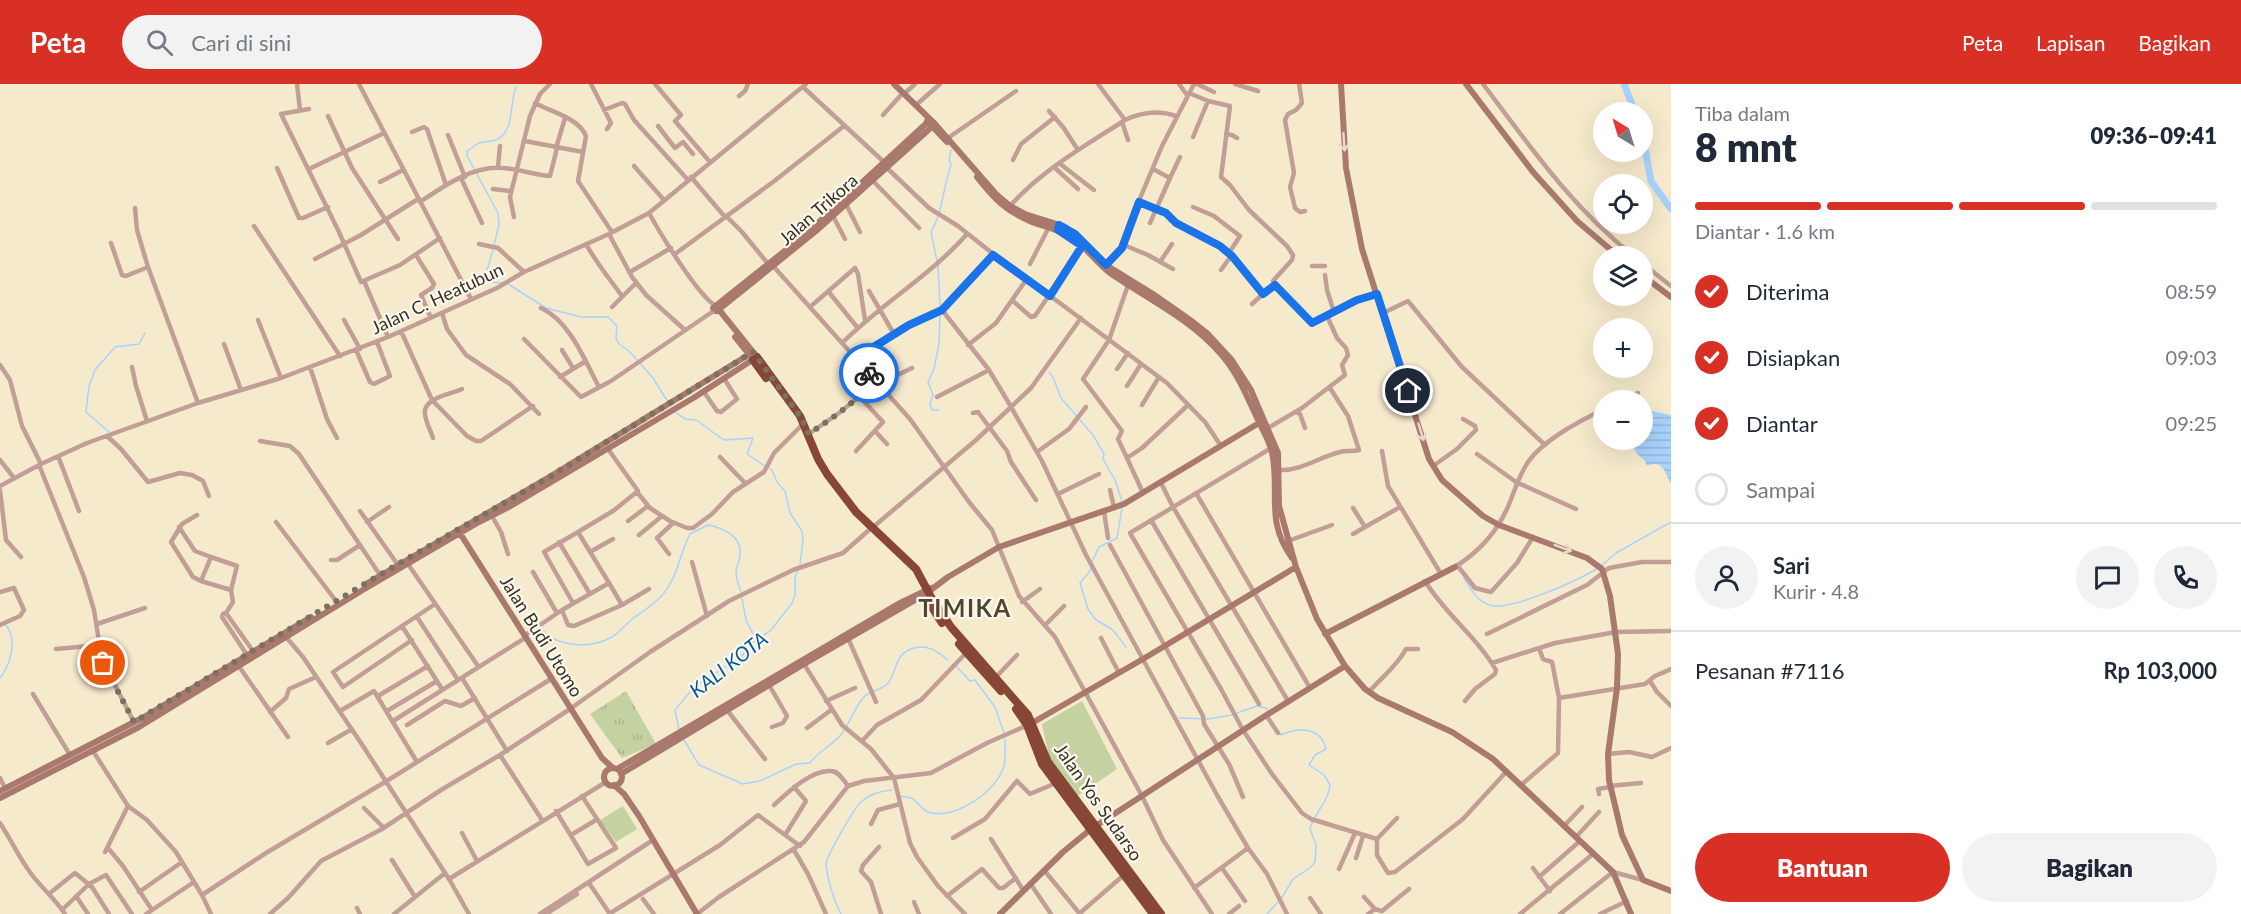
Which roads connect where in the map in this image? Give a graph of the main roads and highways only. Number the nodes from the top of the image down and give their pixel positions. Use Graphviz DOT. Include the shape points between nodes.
graph roads {
  1 [pos="890,84"];
  2 [pos="894,84"];
  3 [pos="1341,84"];
  4 [pos="1466,84"];
  5 [pos="903,94"];
  6 [pos="932,123"];
  7 [pos="871,179"];
  8 [pos="1058,227"];
  9 [pos="1606,246"];
  10 [pos="771,266"];
  11 [pos="1653,283"];
  12 [pos="1671,297"];
  13 [pos="715,309"];
  14 [pos="1192,324"];
  15 [pos="753,356"];
  16 [pos="691,391"];
  17 [pos="695,398"];
  18 [pos="1259,423"];
  19 [pos="640,425"];
  20 [pos="807,436"];
  21 [pos="1273,447"];
  22 [pos="552,479"];
  23 [pos="459,531"];
  24 [pos="1295,564"];
  25 [pos="1456,566"];
  26 [pos="927,591"];
  27 [pos="1325,634"];
  28 [pos="1345,666"];
  29 [pos="768,683"];
  30 [pos="1030,724"];
  31 [pos="602,758"];
  32 [pos="605,772"];
  33 [pos="617,775"];
  34 [pos="3,789"];
  35 [pos="0,798"];
  36 [pos="1093,827"];
  37 [pos="1671,891"];
  38 [pos="1008,911"];
  39 [pos="697,914"];
  40 [pos="1000,914"];
  41 [pos="1154,914"];
  42 [pos="1161,914"];
  43 [pos="1631,914"];
  1 -- 5 [label="main road"];
  2 -- 5 [label="main road"];
  3 -- 37 [label="main road, one-way" via="1346,168 1362,249 1433,466 1442,480 1483,516 1596,563 1602,571 1610,596 1618,654 1608,754 1609,786 1622,835 1643,880"];
  4 -- 9 [label="main road" via="1533,172 1577,221"];
  5 -- 6 [label="main road"];
  5 -- 6 [label="main road"];
  6 -- 7 [label="main road, Jalan Trikora"];
  6 -- 8 [label="main road" via="1010,206"];
  6 -- 8 [label="main road" via="995,200 1017,215"];
  7 -- 10 [label="main road, Jalan Trikora"];
  7 -- 10 [label="main road, Jalan Trikora"];
  8 -- 14 [label="main road" via="1104,269"];
  8 -- 14 [label="main road" via="1075,234 1106,265 1154,294"];
  10 -- 13 [label="main road, Jalan Trikora"];
  11 -- 12 [label="main road"];
  13 -- 15 [label="main road, Jalan Yos Sudarso"];
  14 -- 18 [label="main road" via="1233,370"];
  14 -- 21 [label="main road" via="1215,341 1243,375"];
  15 -- 16 [label="main road"];
  15 -- 17 [label="main road" via="725,380"];
  15 -- 20 [label="highway, Jalan Yos Sudarso"];
  15 -- 20 [label="highway, Jalan Yos Sudarso" via="800,416"];
  16 -- 17 [label="main road"];
  16 -- 19 [label="main road"];
  17 -- 19 [label="main road"];
  18 -- 21 [label="main road"];
  18 -- 26 [label="main road" via="1143,493 1104,511 999,547"];
  19 -- 22 [label="main road"];
  19 -- 22 [label="main road" via="608,449"];
  20 -- 26 [label="highway, Jalan Yos Sudarso" via="813,458 851,513 901,560"];
  21 -- 24 [label="main road" via="1278,453 1280,470 1279,506"];
  21 -- 24 [label="main road" via="1276,520"];
  22 -- 23 [label="main road"];
  22 -- 23 [label="main road" via="492,516"];
  23 -- 31 [label="main road, Jalan Budi Utomo"];
  23 -- 34 [label="main road" via="134,722"];
  23 -- 35 [label="main road" via="139,727"];
  24 -- 27 [label="main road"];
  24 -- 30 [label="main road" via="1255,592"];
  25 -- 27 [label="main road"];
  26 -- 29 [label="main road"];
  26 -- 29 [label="main road"];
  26 -- 30 [label="highway, Jalan Yos Sudarso" via="951,627 996,677"];
  26 -- 30 [label="highway, Jalan Yos Sudarso" via="935,615"];
  27 -- 28 [label="main road"];
  28 -- 36 [label="main road"];
  28 -- 43 [label="main road" via="1378,698 1452,732 1488,754 1613,872"];
  29 -- 33 [label="main road"];
  29 -- 33 [label="main road"];
  30 -- 36 [label="highway, Jalan Yos Sudarso" via="1048,762"];
  30 -- 36 [label="highway, Jalan Yos Sudarso" via="1040,759"];
  31 -- 32 [label="main road, Jalan Budi Utomo"];
  31 -- 33 [label="main road, Jalan Budi Utomo"];
  32 -- 33 [label="main road"];
  32 -- 33 [label="main road, Jalan Budi Utomo" via="606,782"];
  33 -- 39 [label="main road" via="624,794"];
  36 -- 38 [label="main road" via="1030,883"];
  36 -- 41 [label="highway, Jalan Yos Sudarso"];
  36 -- 42 [label="highway, Jalan Yos Sudarso"];
  38 -- 40 [label="main road"];
}
